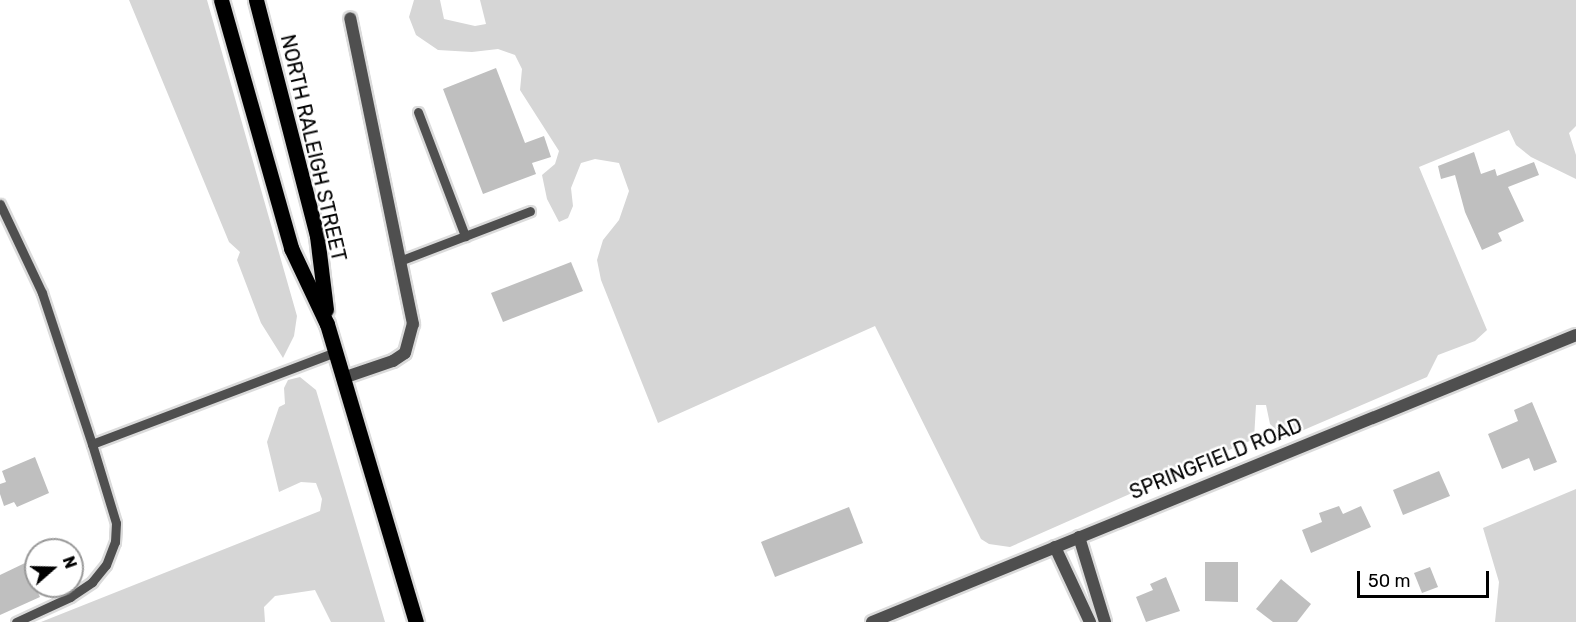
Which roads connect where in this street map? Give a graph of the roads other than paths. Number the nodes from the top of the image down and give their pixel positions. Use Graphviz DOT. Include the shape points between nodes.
graph roads {
  1 [pos="221,0"];
  2 [pos="256,0"];
  3 [pos="350,18"];
  4 [pos="418,112"];
  5 [pos="0,204"];
  6 [pos="530,211"];
  7 [pos="465,236"];
  8 [pos="402,260"];
  9 [pos="327,324"];
  10 [pos="1576,335"];
  11 [pos="336,352"];
  12 [pos="344,378"];
  13 [pos="92,444"];
  14 [pos="1079,537"];
  15 [pos="1055,547"];
  16 [pos="16,622"];
  17 [pos="416,622"];
  18 [pos="872,622"];
  19 [pos="1090,622"];
  20 [pos="1105,622"];
  1 -- 9 [label="main road, NORTH RALEIGH STREET" via="291,248"];
  2 -- 9 [label="main road, NORTH RALEIGH STREET" via="317,236"];
  3 -- 8 [label="street"];
  4 -- 7 [label="lane"];
  5 -- 13 [label="lane" via="42,294"];
  6 -- 7 [label="lane"];
  7 -- 8 [label="lane"];
  8 -- 12 [label="street" via="413,324 405,353"];
  9 -- 11 [label="main road"];
  10 -- 14 [label="street, SPRINGFIELD ROAD"];
  11 -- 12 [label="main road"];
  11 -- 13 [label="lane"];
  12 -- 17 [label="main road"];
  13 -- 16 [label="lane" via="116,524 115,542 106,565 92,582 70,597"];
  14 -- 15 [label="street, SPRINGFIELD ROAD"];
  14 -- 20 [label="street"];
  15 -- 18 [label="street, SPRINGFIELD ROAD"];
  15 -- 19 [label="street"];
}
